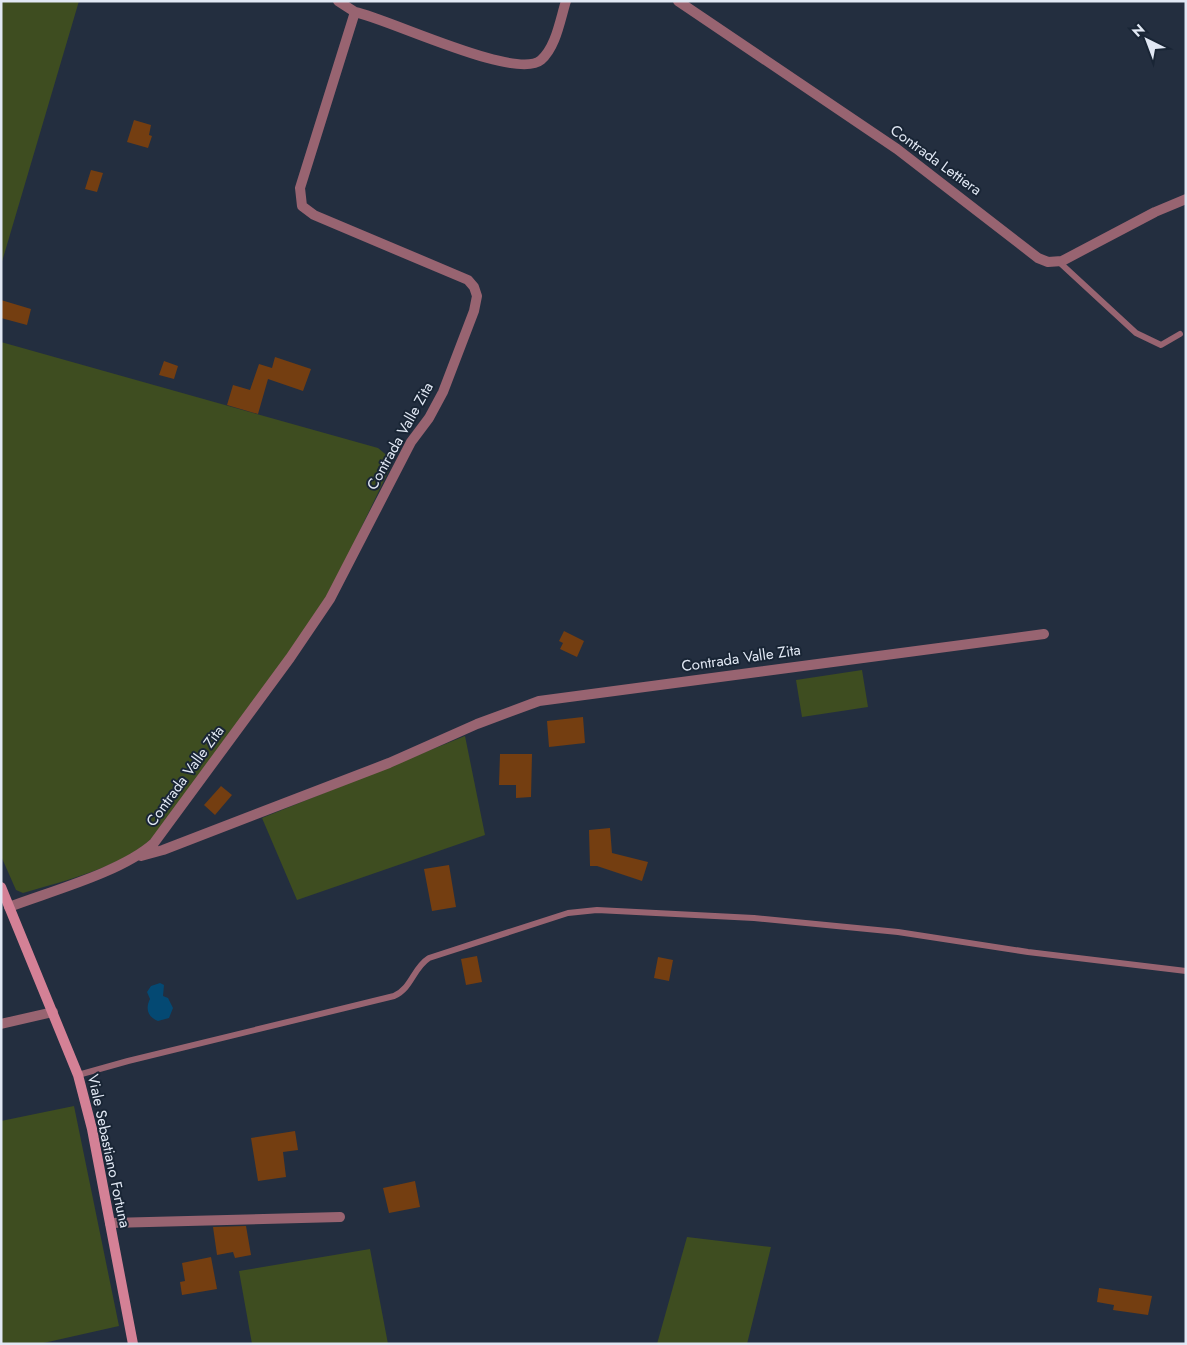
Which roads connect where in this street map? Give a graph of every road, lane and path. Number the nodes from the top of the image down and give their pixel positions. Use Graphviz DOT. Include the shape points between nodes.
graph roads {
  1 [pos="338,1"];
  2 [pos="566,1"];
  3 [pos="678,1"];
  4 [pos="355,12"];
  5 [pos="1186,199"];
  6 [pos="1058,261"];
  7 [pos="1180,334"];
  8 [pos="1044,634"];
  9 [pos="140,856"];
  10 [pos="1,887"];
  11 [pos="9,907"];
  12 [pos="1186,971"];
  13 [pos="53,1012"];
  14 [pos="1,1024"];
  15 [pos="78,1076"];
  16 [pos="340,1218"];
  17 [pos="110,1222"];
  18 [pos="133,1344"];
  1 -- 4 [label="street"];
  2 -- 4 [label="street" via="549,52 539,62 525,64 464,52 374,16"];
  3 -- 6 [label="street, Contrada Lettiera" via="897,149 1038,258"];
  4 -- 9 [label="street, Contrada Valle Zita" via="300,188 302,206 314,215 468,280 477,296 474,311 443,392 411,442 330,599 190,795 154,843"];
  5 -- 6 [label="street"];
  6 -- 7 [label="lane" via="1136,333 1161,345"];
  8 -- 9 [label="street, Contrada Valle Zita" via="539,702 163,850"];
  9 -- 11 [label="street, Contrada Valle Zita"];
  10 -- 11 [label="street, Viale Sebastiano Fortuna"];
  11 -- 13 [label="street, Viale Sebastiano Fortuna"];
  12 -- 15 [label="lane" via="898,932 754,918 587,911 568,913 429,958 417,967 408,986 394,996"];
  13 -- 14 [label="street"];
  13 -- 15 [label="street, Viale Sebastiano Fortuna"];
  15 -- 17 [label="street, Viale Sebastiano Fortuna"];
  16 -- 17 [label="street"];
  17 -- 18 [label="street, Viale Sebastiano Fortuna"];
}
